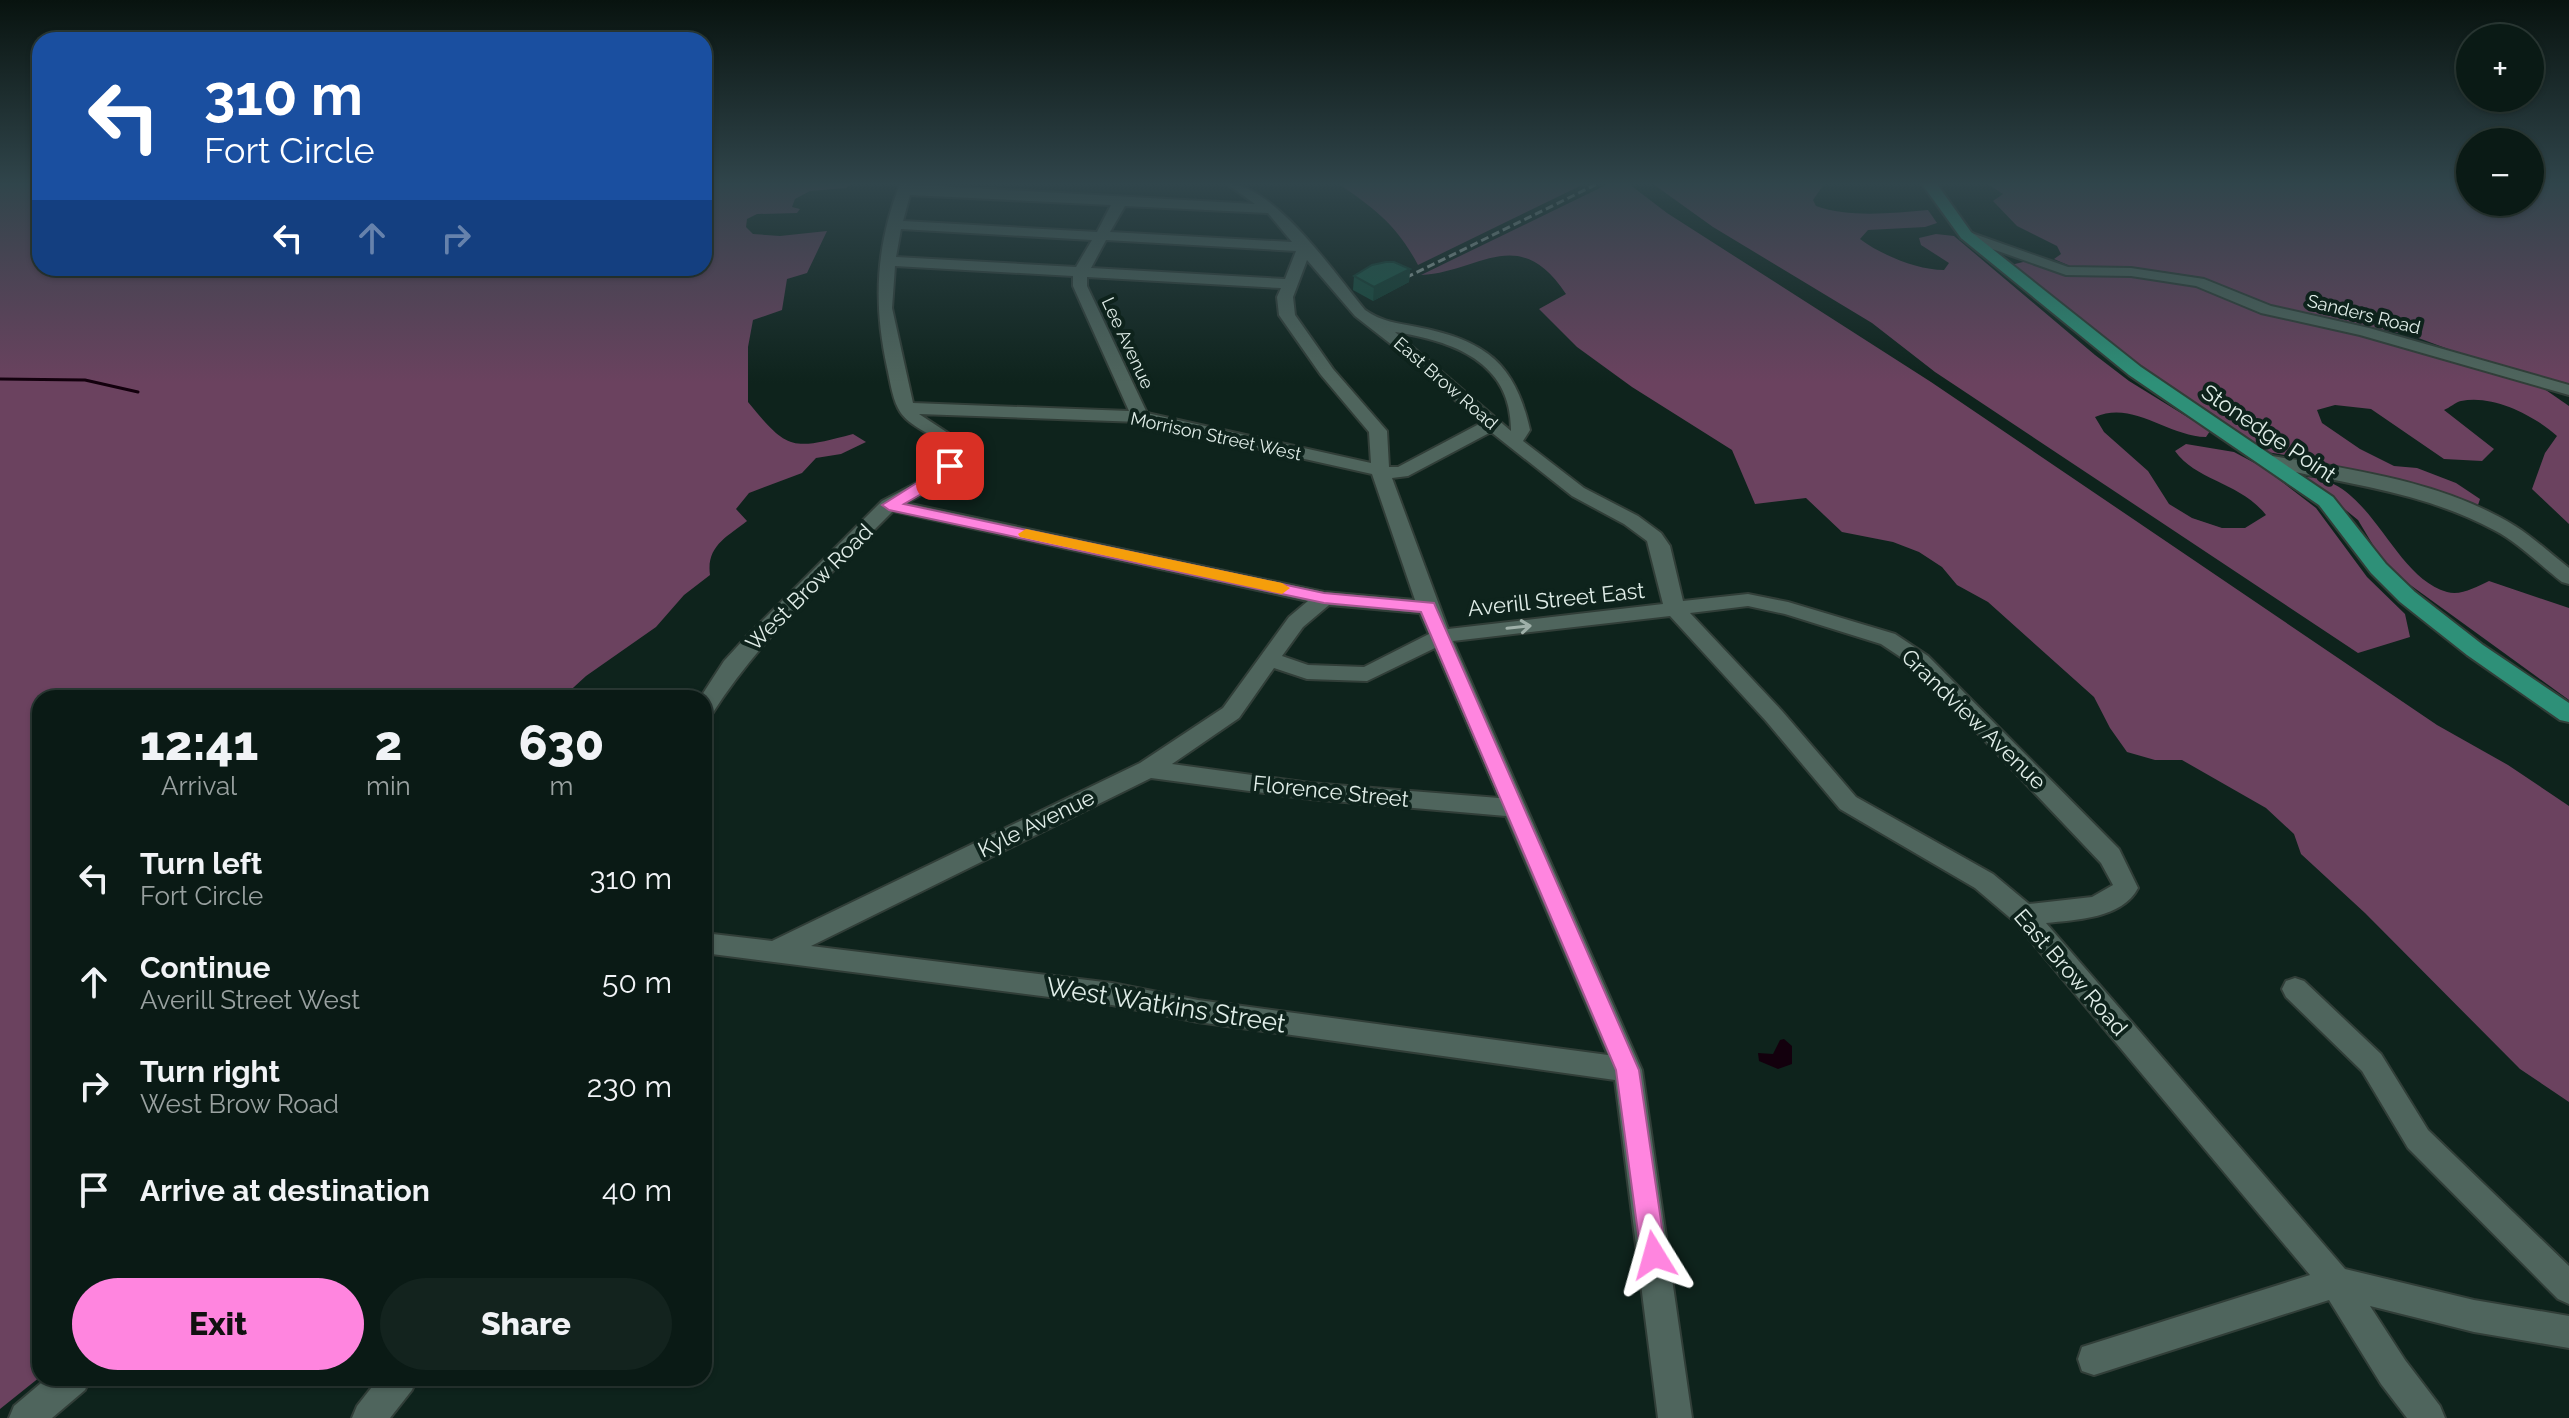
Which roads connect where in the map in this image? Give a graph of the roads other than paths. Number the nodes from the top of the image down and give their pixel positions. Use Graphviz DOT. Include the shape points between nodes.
graph roads {
  1 [pos="892,250"];
  2 [pos="1092,250"];
  3 [pos="1304,250"];
  4 [pos="1307,250"];
  5 [pos="1985,250"];
  6 [pos="2008,250"];
  7 [pos="890,261"];
  8 [pos="1080,274"];
  9 [pos="1291,284"];
  10 [pos="1378,325"];
  11 [pos="2569,390"];
  12 [pos="906,408"];
  13 [pos="1140,417"];
  14 [pos="1493,424"];
  15 [pos="1513,442"];
  16 [pos="2266,460"];
  17 [pos="1380,471"];
  18 [pos="889,505"];
  19 [pos="2569,578"];
  20 [pos="1324,598"];
  21 [pos="1428,607"];
  22 [pos="1676,610"];
  23 [pos="1441,636"];
  24 [pos="1268,659"];
  25 [pos="712,697"];
  26 [pos="2569,714"];
  27 [pos="1148,769"];
  28 [pos="1515,808"];
  29 [pos="2024,915"];
  30 [pos="712,944"];
  31 [pos="775,951"];
  32 [pos="2295,989"];
  33 [pos="1628,1070"];
  34 [pos="2336,1282"];
  35 [pos="2569,1288"];
  36 [pos="2569,1332"];
  37 [pos="2094,1359"];
  38 [pos="64,1386"];
  39 [pos="394,1386"];
  40 [pos="26,1418"];
  41 [pos="369,1418"];
  42 [pos="1675,1418"];
  43 [pos="2428,1418"];
  1 -- 7 [label="street"];
  2 -- 8 [label="street"];
  3 -- 9 [label="street"];
  4 -- 10 [label="street, East Brow Road" via="1360,313"];
  5 -- 16 [label="main road, Stonedge Point" via="2135,371"];
  6 -- 11 [label="street, Sanders Road" via="2066,271 2131,272 2199,282 2266,310 2363,331"];
  7 -- 8 [label="street"];
  7 -- 12 [label="street" via="884,305"];
  8 -- 9 [label="street"];
  8 -- 13 [label="street, Lee Avenue" via="1080,286"];
  9 -- 17 [label="street" via="1285,297 1287,315 1378,431"];
  10 -- 14 [label="street, East Brow Road"];
  10 -- 15 [label="street, East Brow Road" via="1450,338 1477,349 1507,386 1519,412 1521,430"];
  12 -- 13 [label="street, Morrison Street West"];
  12 -- 18 [label="street, West Brow Road" via="946,438 954,448 953,460 930,483"];
  13 -- 17 [label="street, Morrison Street West"];
  14 -- 15 [label="street, East Brow Road"];
  14 -- 17 [label="street" via="1402,472"];
  15 -- 22 [label="street, East Brow Road" via="1578,492 1654,537"];
  16 -- 19 [label="street" via="2407,489 2459,508 2503,527"];
  16 -- 26 [label="main road, Stonedge Point" via="2338,511 2368,556 2422,609"];
  17 -- 21 [label="street"];
  18 -- 20 [label="street"];
  18 -- 25 [label="street, West Brow Road" via="753,642"];
  20 -- 21 [label="street"];
  20 -- 24 [label="street, Kyle Avenue" via="1296,622"];
  21 -- 23 [label="street"];
  23 -- 22 [label="street, Averill Street East, one-way"];
  22 -- 29 [label="street, East Brow Road" via="1848,803 1984,881"];
  22 -- 29 [label="street, Grandview Avenue" via="1748,600 1788,608 1888,639 1921,661 2086,830 2124,879 2126,888 2118,896 2091,906"];
  23 -- 24 [label="street" via="1367,674 1307,672"];
  23 -- 28 [label="street"];
  24 -- 27 [label="street, Kyle Avenue" via="1231,713"];
  27 -- 28 [label="street, Florence Street" via="1310,791"];
  27 -- 31 [label="street, Kyle Avenue"];
  28 -- 33 [label="street"];
  29 -- 34 [label="street, East Brow Road"];
  30 -- 31 [label="street, West Watkins Street"];
  31 -- 33 [label="street, West Watkins Street"];
  32 -- 35 [label="street" via="2378,1071 2418,1139"];
  33 -- 42 [label="street"];
  34 -- 36 [label="street" via="2474,1316"];
  34 -- 37 [label="street"];
  34 -- 43 [label="street, East Brow Road"];
  38 -- 40 [label="street"];
  39 -- 41 [label="street"];
}
